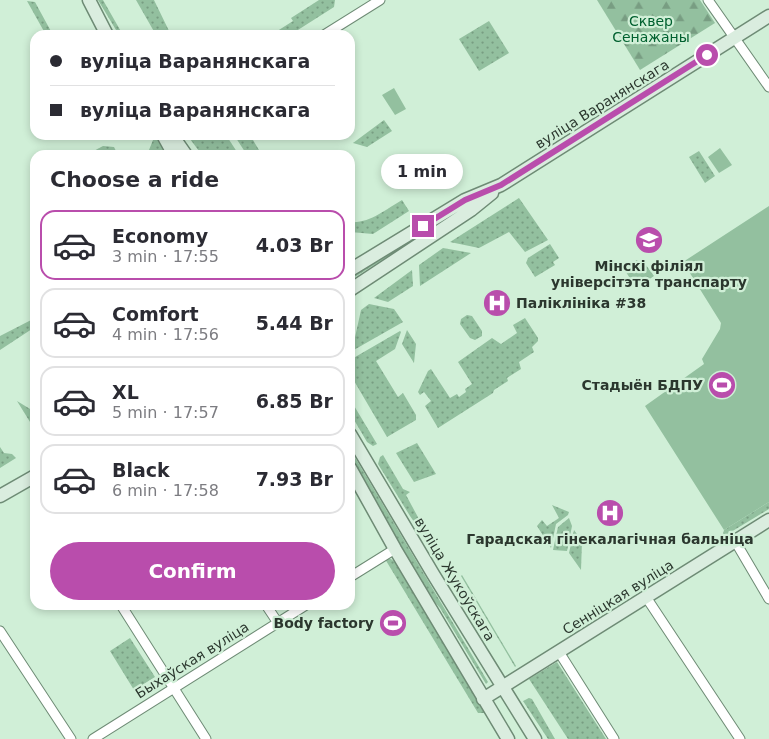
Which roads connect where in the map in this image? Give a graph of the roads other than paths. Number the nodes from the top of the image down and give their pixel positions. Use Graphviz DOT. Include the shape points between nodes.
graph roads {
  1 [pos="89,0"];
  2 [pos="380,0"];
  3 [pos="708,0"];
  4 [pos="769,16"];
  5 [pos="104,30"];
  6 [pos="332,30"];
  7 [pos="733,38"];
  8 [pos="769,87"];
  9 [pos="171,140"];
  10 [pos="181,150"];
  11 [pos="501,185"];
  12 [pos="355,267"];
  13 [pos="355,287"];
  14 [pos="355,442"];
  15 [pos="30,477"];
  16 [pos="355,477"];
  17 [pos="0,496"];
  18 [pos="769,520"];
  19 [pos="735,541"];
  20 [pos="395,549"];
  21 [pos="355,574"];
  22 [pos="646,597"];
  23 [pos="769,599"];
  24 [pos="124,610"];
  25 [pos="269,610"];
  26 [pos="298,610"];
  27 [pos="278,623"];
  28 [pos="0,632"];
  29 [pos="559,652"];
  30 [pos="503,687"];
  31 [pos="174,688"];
  32 [pos="483,699"];
  33 [pos="71,739"];
  34 [pos="93,739"];
  35 [pos="206,739"];
  36 [pos="508,739"];
  37 [pos="535,739"];
  38 [pos="614,739"];
  39 [pos="740,739"];
  1 -- 5 [label="main road"];
  2 -- 6 [label="street"];
  3 -- 7 [label="street"];
  4 -- 7 [label="main road, вуліца Варанянскага"];
  7 -- 8 [label="street"];
  7 -- 11 [label="main road, вуліца Варанянскага"];
  9 -- 10 [label="main road"];
  11 -- 12 [label="main road, вуліца Варанянскага" via="465,200"];
  11 -- 13 [label="main road, вуліца Варанянскага" via="472,210"];
  14 -- 30 [label="main road, вуліца Жукоўскага"];
  15 -- 17 [label="main road"];
  16 -- 20 [label="main road"];
  18 -- 19 [label="main road, Сенніцкая вуліца"];
  19 -- 22 [label="main road, Сенніцкая вуліца"];
  19 -- 23 [label="street"];
  20 -- 21 [label="street"];
  20 -- 32 [label="main road"];
  22 -- 29 [label="main road, Сенніцкая вуліца"];
  22 -- 39 [label="street"];
  24 -- 31 [label="street"];
  25 -- 27 [label="street"];
  26 -- 27 [label="street, Быхаўская вуліца"];
  27 -- 31 [label="street, Быхаўская вуліца"];
  28 -- 33 [label="street"];
  29 -- 30 [label="main road, Сенніцкая вуліца"];
  29 -- 38 [label="street"];
  30 -- 32 [label="main road, Сенніцкая вуліца"];
  30 -- 37 [label="main road, вуліца Жукоўскага"];
  31 -- 34 [label="street, Быхаўская вуліца"];
  31 -- 35 [label="street"];
  32 -- 36 [label="main road"];
}
